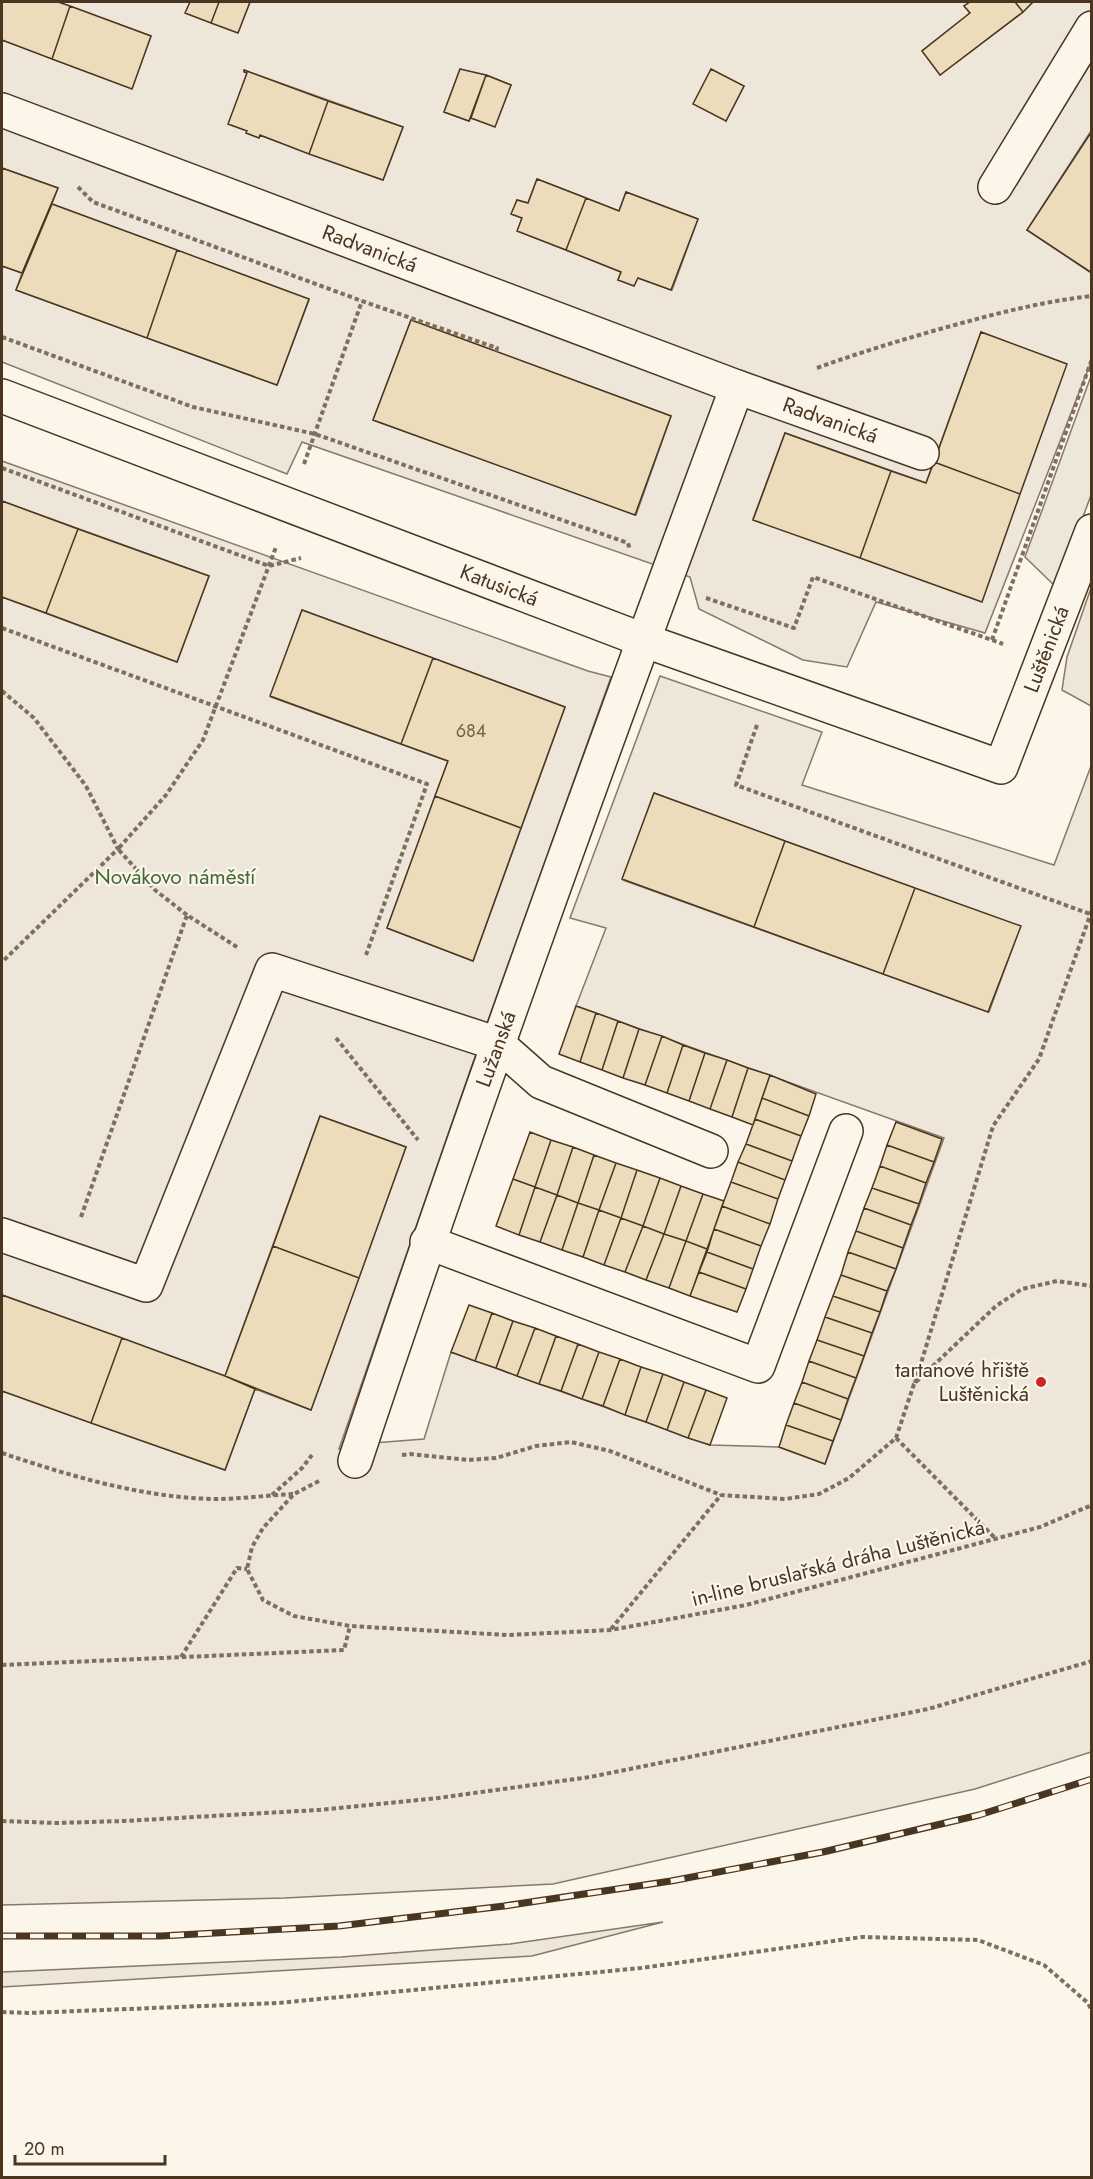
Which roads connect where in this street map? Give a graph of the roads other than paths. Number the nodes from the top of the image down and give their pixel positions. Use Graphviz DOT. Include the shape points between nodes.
graph roads {
  1 [pos="1092,28"];
  2 [pos="2,110"];
  3 [pos="995,187"];
  4 [pos="750,391"];
  5 [pos="2,396"];
  6 [pos="922,453"];
  7 [pos="1092,531"];
  8 [pos="643,640"];
  9 [pos="1001,767"];
  10 [pos="498,1044"];
  11 [pos="846,1131"];
  12 [pos="711,1150"];
  13 [pos="2,1235"];
  14 [pos="428,1242"];
  15 [pos="355,1461"];
  1 -- 3 [label="street"];
  2 -- 4 [label="street, Radvanická"];
  4 -- 6 [label="street, Radvanická"];
  4 -- 8 [label="street"];
  5 -- 8 [label="street, Katusická"];
  7 -- 9 [label="street, Luštěnická"];
  8 -- 9 [label="street, Katusická"];
  8 -- 10 [label="street, Lužanská"];
  10 -- 12 [label="street" via="541,1082"];
  10 -- 13 [label="street" via="272,970 146,1285"];
  10 -- 14 [label="street, Lužanská"];
  11 -- 14 [label="street" via="758,1366"];
  14 -- 15 [label="street, Lužanská"];
}
